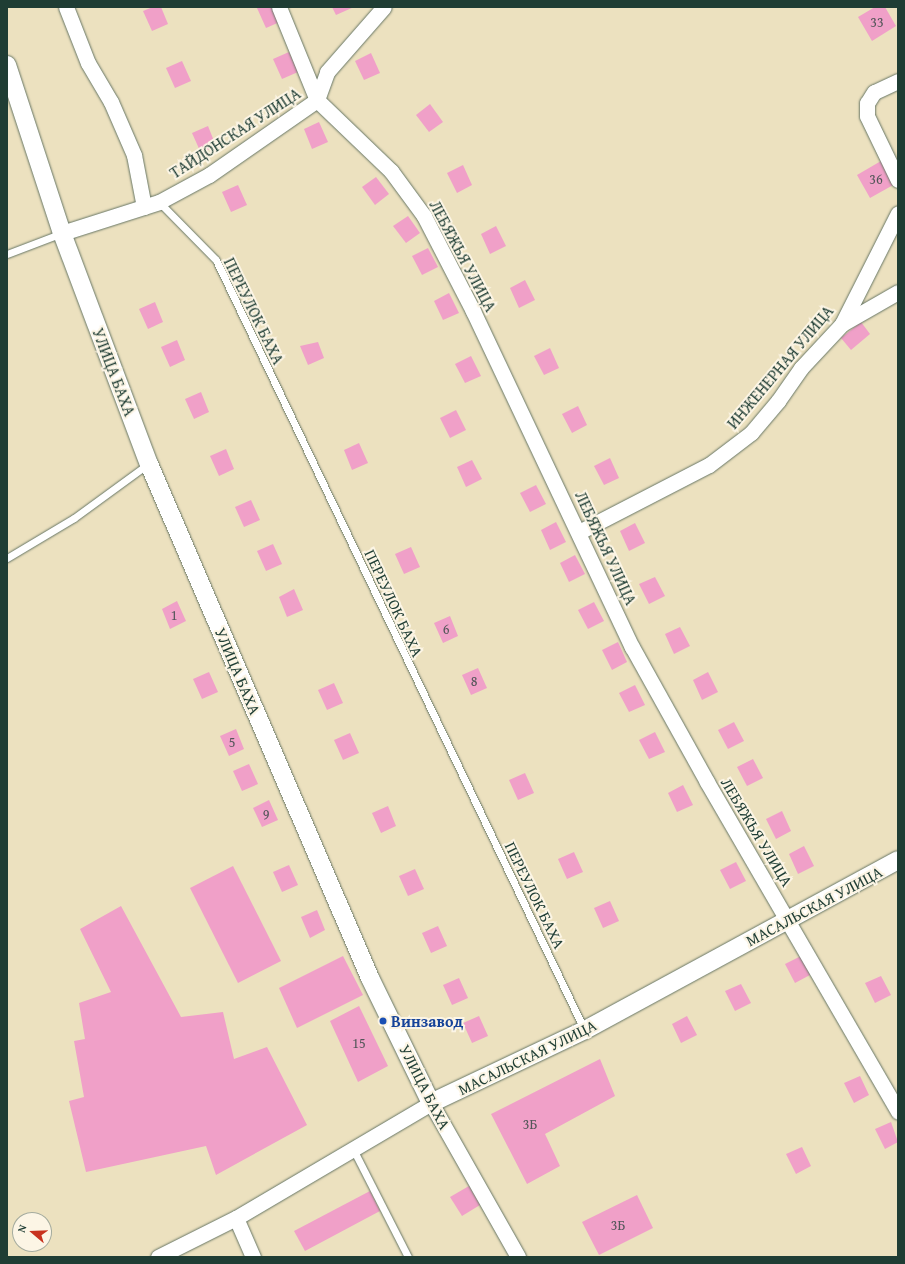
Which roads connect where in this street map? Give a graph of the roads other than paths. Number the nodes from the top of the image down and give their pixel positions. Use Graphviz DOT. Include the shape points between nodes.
graph roads {
  1 [pos="66,7"];
  2 [pos="279,7"];
  3 [pos="384,7"];
  4 [pos="7,65"];
  5 [pos="898,80"];
  6 [pos="317,100"];
  7 [pos="898,180"];
  8 [pos="159,202"];
  9 [pos="144,207"];
  10 [pos="898,213"];
  11 [pos="62,233"];
  12 [pos="7,254"];
  13 [pos="898,292"];
  14 [pos="842,324"];
  15 [pos="148,464"];
  16 [pos="578,532"];
  17 [pos="7,558"];
  18 [pos="898,860"];
  19 [pos="788,920"];
  20 [pos="585,1030"];
  21 [pos="431,1103"];
  22 [pos="898,1112"];
  23 [pos="353,1149"];
  24 [pos="236,1218"];
  25 [pos="158,1257"];
  26 [pos="253,1257"];
  27 [pos="408,1257"];
  28 [pos="518,1257"];
  1 -- 9 [label="street" via="88,63 111,102 134,155"];
  2 -- 6 [label="street, ЛЕБЯЖЬЯ УЛИЦА"];
  3 -- 6 [label="street, ТАЙДОНСКАЯ УЛИЦА" via="326,72"];
  4 -- 11 [label="street, УЛИЦА БАХА"];
  5 -- 7 [label="street" via="874,92 867,103 867,116"];
  6 -- 8 [label="street, ТАЙДОНСКАЯ УЛИЦА" via="209,175"];
  6 -- 16 [label="street, ЛЕБЯЖЬЯ УЛИЦА" via="391,171 424,216 473,311"];
  8 -- 9 [label="street, ТАЙДОНСКАЯ УЛИЦА"];
  8 -- 20 [label="lane, ПЕРЕУЛОК БАХА" via="216,260"];
  9 -- 11 [label="street, ТАЙДОНСКАЯ УЛИЦА"];
  10 -- 14 [label="street, ИНЖЕНЕРНАЯ УЛИЦА"];
  11 -- 12 [label="lane"];
  11 -- 15 [label="street, УЛИЦА БАХА"];
  13 -- 14 [label="street"];
  14 -- 16 [label="street, ИНЖЕНЕРНАЯ УЛИЦА" via="801,368 751,433 731,450 709,465"];
  15 -- 17 [label="lane" via="74,518"];
  15 -- 21 [label="street, УЛИЦА БАХА" via="370,978"];
  16 -- 19 [label="street, ЛЕБЯЖЬЯ УЛИЦА" via="632,647"];
  18 -- 19 [label="street, МАСАЛЬСКАЯ УЛИЦА"];
  19 -- 20 [label="street, МАСАЛЬСКАЯ УЛИЦА"];
  19 -- 22 [label="street, ЛЕБЯЖЬЯ УЛИЦА"];
  20 -- 21 [label="street, МАСАЛЬСКАЯ УЛИЦА"];
  21 -- 23 [label="street, МАСАЛЬСКАЯ УЛИЦА"];
  21 -- 28 [label="street, УЛИЦА БАХА"];
  23 -- 24 [label="street, МАСАЛЬСКАЯ УЛИЦА"];
  23 -- 27 [label="lane"];
  24 -- 25 [label="street, МАСАЛЬСКАЯ УЛИЦА"];
  24 -- 26 [label="street"];
}
